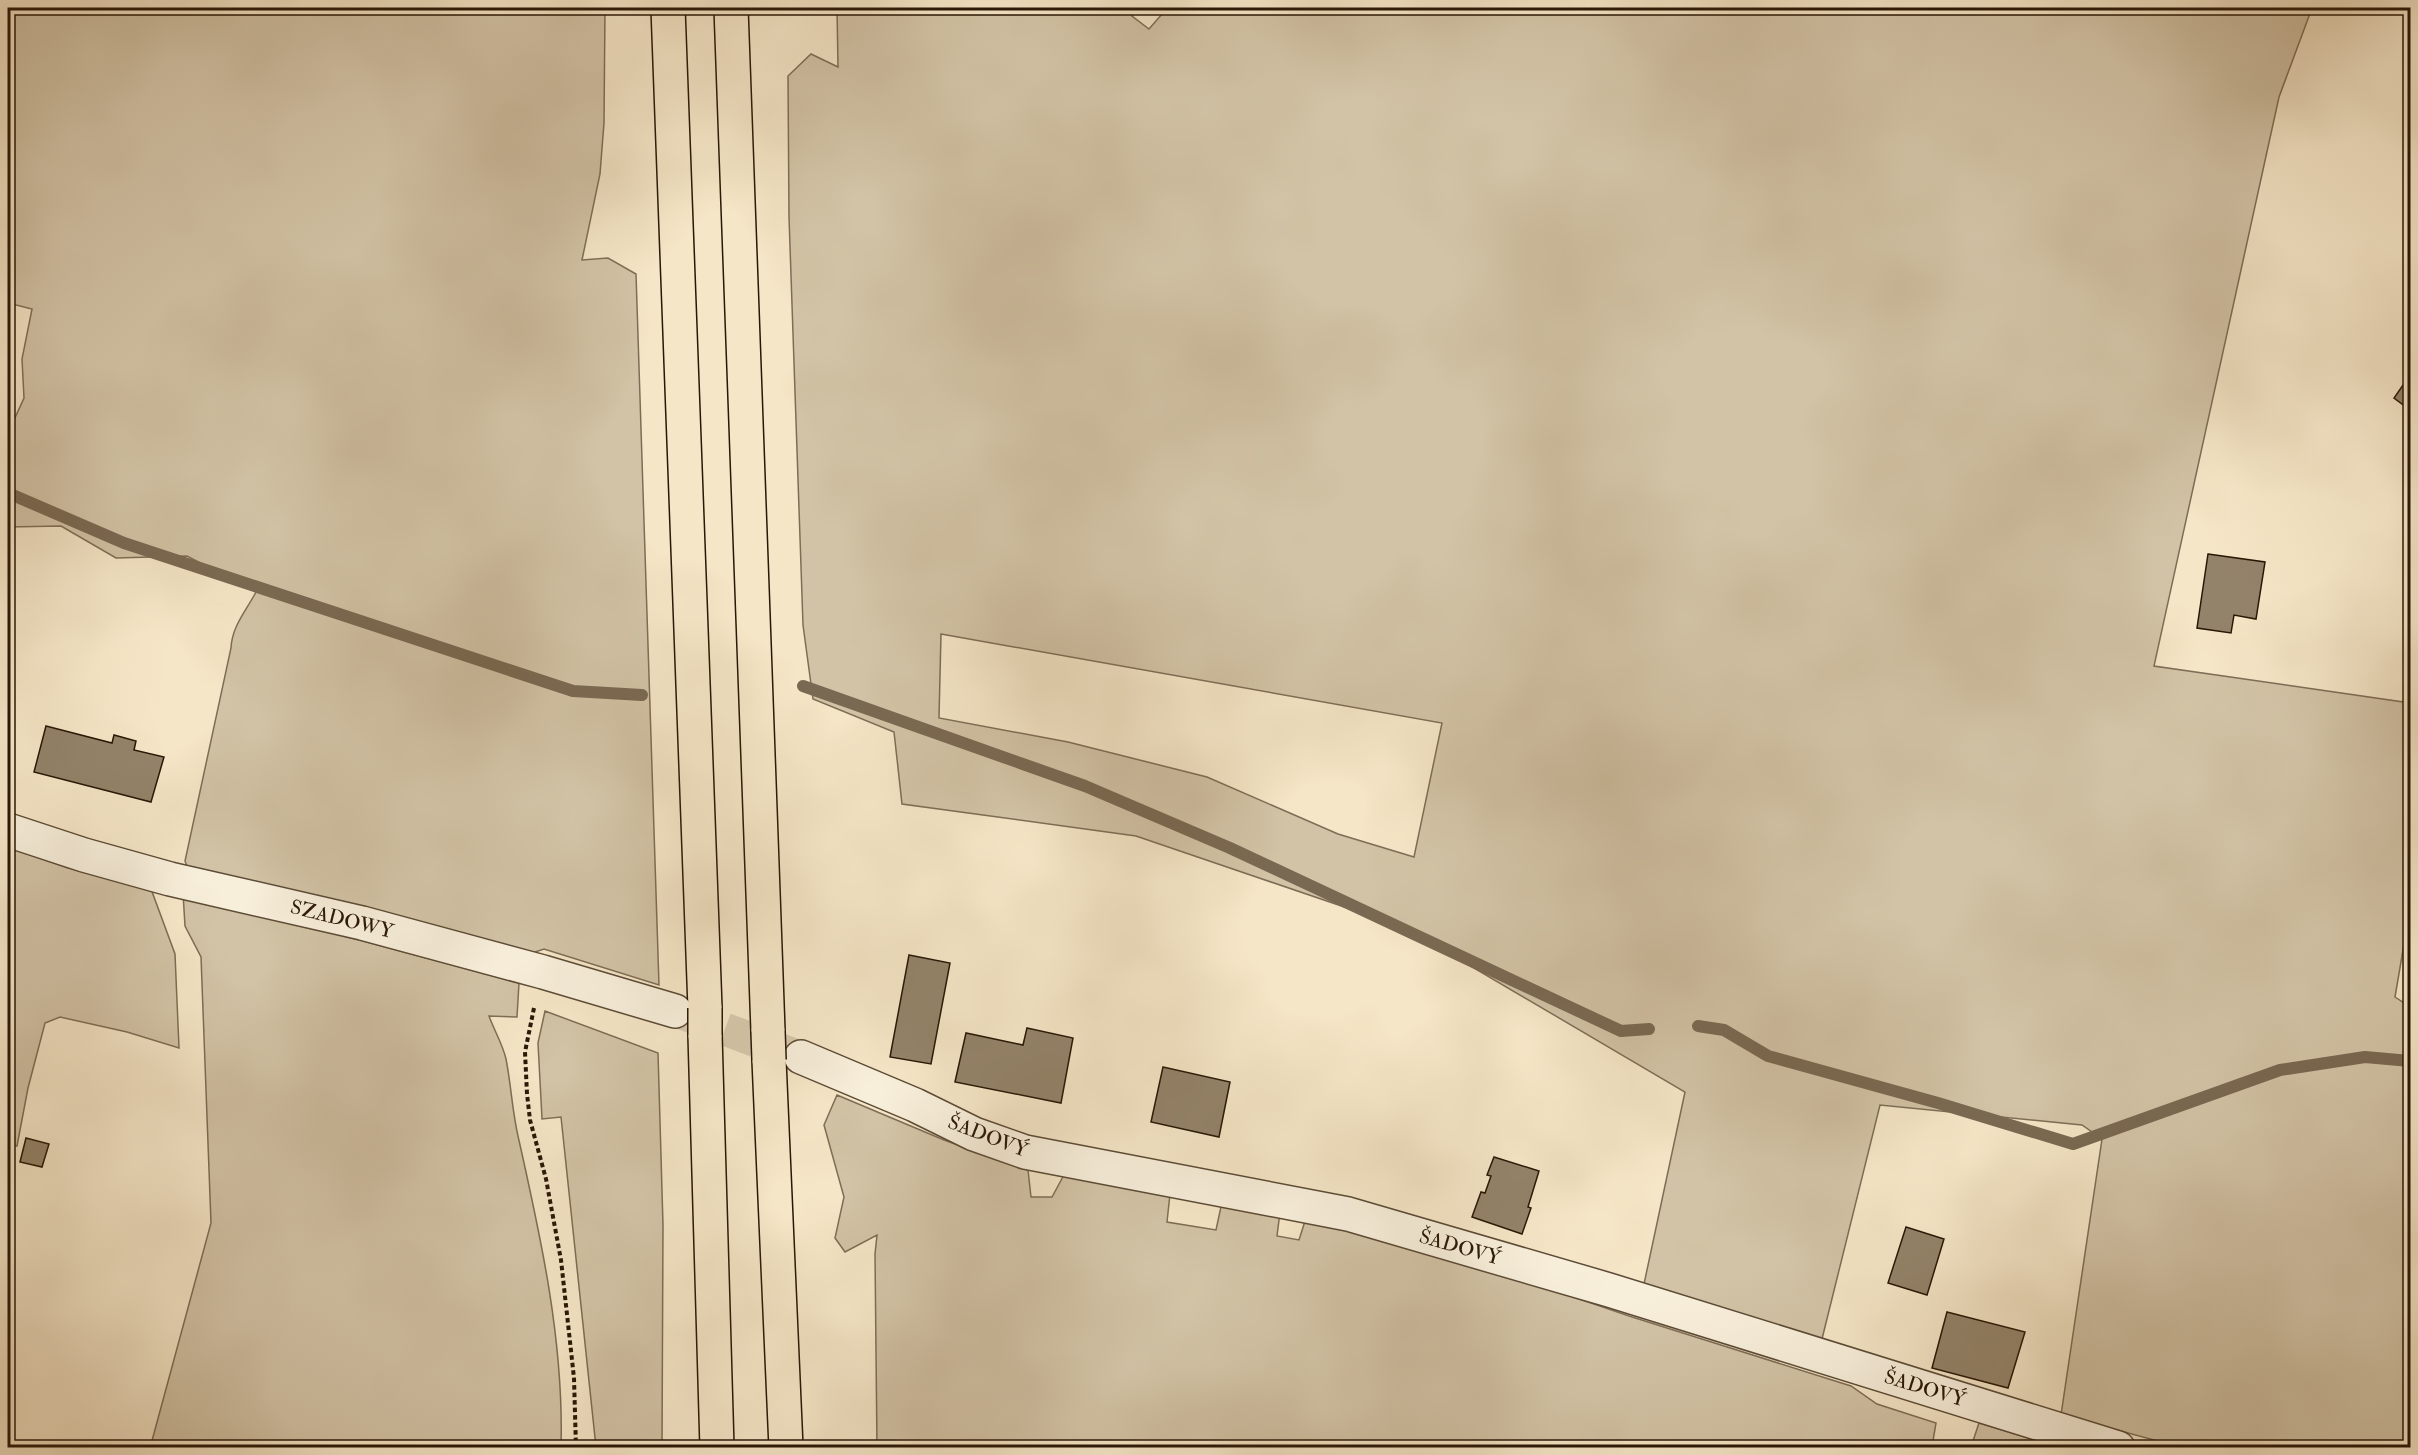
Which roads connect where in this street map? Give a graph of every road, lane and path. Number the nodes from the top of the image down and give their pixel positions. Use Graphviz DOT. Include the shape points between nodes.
graph roads {
  1 [pos="668,8"];
  2 [pos="731,8"];
  3 [pos="8,830"];
  4 [pos="543,972"];
  5 [pos="695,1018"];
  6 [pos="779,1049"];
  7 [pos="576,1448"];
  8 [pos="717,1448"];
  9 [pos="786,1448"];
  10 [pos="2118,1448"];
  1 -- 5 [label="highway"];
  2 -- 6 [label="highway"];
  3 -- 4 [label="street, SZADOWY" via="159,876 362,923"];
  4 -- 5 [label="street, SZADOWY"];
  4 -- 7 [label="path" via="525,1052 527,1094 561,1260 574,1377"];
  5 -- 8 [label="highway"];
  6 -- 9 [label="highway"];
  6 -- 10 [label="street, ŠADOVÝ" via="915,1105 974,1134 1025,1152 1348,1214 1609,1290"];
}
